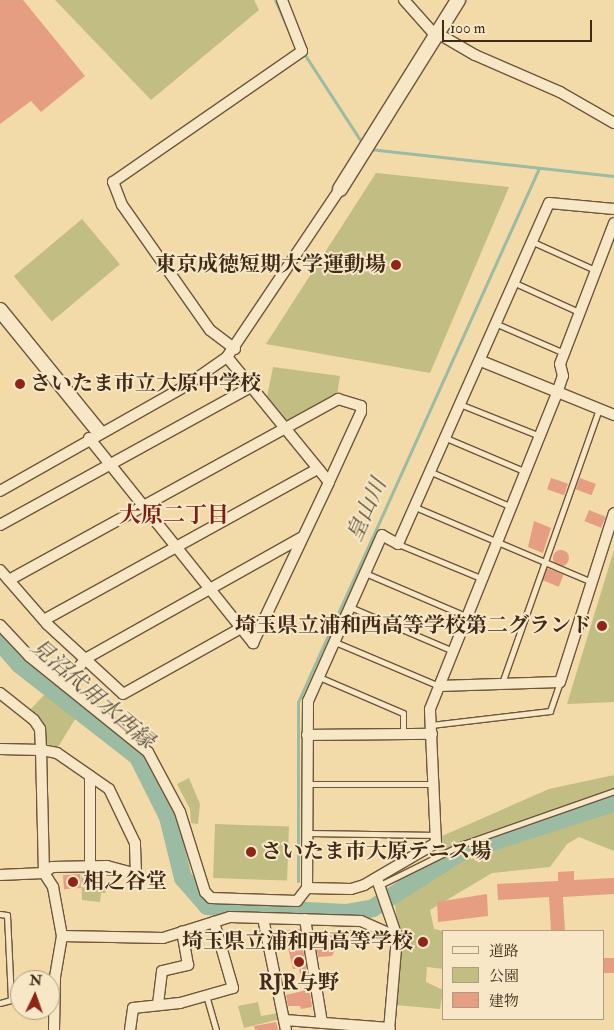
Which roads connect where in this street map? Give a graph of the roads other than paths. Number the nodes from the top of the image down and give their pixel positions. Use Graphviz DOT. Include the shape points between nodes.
graph roads {
  1 [pos="282,0"];
  2 [pos="404,0"];
  3 [pos="458,0"];
  4 [pos="436,34"];
  5 [pos="614,123"];
  6 [pos="340,189"];
  7 [pos="614,209"];
  8 [pos="614,223"];
  9 [pos="533,242"];
  10 [pos="595,270"];
  11 [pos="515,283"];
  12 [pos="0,310"];
  13 [pos="579,312"];
  14 [pos="497,324"];
  15 [pos="235,349"];
  16 [pos="564,353"];
  17 [pos="227,357"];
  18 [pos="481,361"];
  19 [pos="251,387"];
  20 [pos="558,393"];
  21 [pos="462,405"];
  22 [pos="599,409"];
  23 [pos="614,415"];
  24 [pos="285,428"];
  25 [pos="94,435"];
  26 [pos="540,436"];
  27 [pos="446,438"];
  28 [pos="109,464"];
  29 [pos="318,469"];
  30 [pos="431,472"];
  31 [pos="526,472"];
  32 [pos="329,482"];
  33 [pos="0,491"];
  34 [pos="142,507"];
  35 [pos="415,507"];
  36 [pos="512,507"];
  37 [pos="614,513"];
  38 [pos="0,525"];
  39 [pos="301,538"];
  40 [pos="498,542"];
  41 [pos="398,544"];
  42 [pos="174,546"];
  43 [pos="544,562"];
  44 [pos="0,570"];
  45 [pos="365,573"];
  46 [pos="483,579"];
  47 [pos="9,580"];
  48 [pos="592,583"];
  49 [pos="209,588"];
  50 [pos="350,607"];
  51 [pos="468,617"];
  52 [pos="44,620"];
  53 [pos="0,625"];
  54 [pos="241,628"];
  55 [pos="334,642"];
  56 [pos="454,651"];
  57 [pos="85,659"];
  58 [pos="319,676"];
  59 [pos="560,682"];
  60 [pos="502,684"];
  61 [pos="65,685"];
  62 [pos="440,686"];
  63 [pos="0,693"];
  64 [pos="431,729"];
  65 [pos="404,734"];
  66 [pos="307,735"];
  67 [pos="0,749"];
  68 [pos="41,750"];
  69 [pos="90,776"];
  70 [pos="307,784"];
  71 [pos="434,784"];
  72 [pos="614,791"];
  73 [pos="307,833"];
  74 [pos="437,835"];
  75 [pos="90,866"];
  76 [pos="44,873"];
  77 [pos="0,875"];
  78 [pos="379,884"];
  79 [pos="307,888"];
  80 [pos="0,914"];
  81 [pos="263,918"];
  82 [pos="305,919"];
  83 [pos="214,922"];
  84 [pos="182,932"];
  85 [pos="62,936"];
  86 [pos="397,937"];
  87 [pos="206,995"];
  88 [pos="0,1003"];
  89 [pos="158,1004"];
  90 [pos="322,1023"];
  91 [pos="285,1025"];
  92 [pos="389,1029"];
  93 [pos="54,1030"];
  94 [pos="130,1030"];
  95 [pos="216,1030"];
  1 -- 15 [label="street" via="302,51 113,182 122,205 210,330"];
  2 -- 4 [label="street"];
  3 -- 4 [label="street"];
  4 -- 5 [label="street" via="560,92"];
  4 -- 6 [label="street"];
  6 -- 15 [label="street"];
  7 -- 9 [label="street" via="549,203"];
  8 -- 10 [label="street"];
  9 -- 10 [label="lane"];
  9 -- 11 [label="street"];
  10 -- 13 [label="street"];
  11 -- 13 [label="lane"];
  11 -- 14 [label="street"];
  12 -- 25 [label="street"];
  13 -- 16 [label="street"];
  14 -- 16 [label="lane"];
  14 -- 18 [label="street"];
  15 -- 17 [label="street"];
  16 -- 20 [label="street"];
  17 -- 19 [label="street"];
  17 -- 25 [label="street" via="184,387"];
  18 -- 20 [label="street"];
  18 -- 21 [label="street"];
  19 -- 24 [label="street"];
  19 -- 28 [label="street"];
  20 -- 22 [label="street"];
  20 -- 26 [label="street"];
  21 -- 26 [label="lane"];
  21 -- 27 [label="street"];
  22 -- 23 [label="street"];
  22 -- 43 [label="lane"];
  24 -- 29 [label="street"];
  24 -- 32 [label="street" via="338,399 361,406"];
  24 -- 34 [label="street"];
  25 -- 28 [label="street"];
  25 -- 33 [label="street"];
  26 -- 31 [label="street"];
  27 -- 30 [label="street"];
  27 -- 31 [label="lane"];
  28 -- 34 [label="street"];
  28 -- 38 [label="street"];
  29 -- 32 [label="street"];
  29 -- 42 [label="street"];
  30 -- 35 [label="street"];
  30 -- 36 [label="lane"];
  31 -- 36 [label="street"];
  32 -- 39 [label="street"];
  34 -- 42 [label="street"];
  34 -- 47 [label="street"];
  35 -- 40 [label="lane"];
  35 -- 41 [label="street"];
  36 -- 40 [label="street"];
  37 -- 48 [label="street"];
  39 -- 49 [label="street"];
  39 -- 54 [label="street" via="253,643"];
  40 -- 43 [label="lane"];
  40 -- 46 [label="street"];
  41 -- 45 [label="street" via="382,535"];
  41 -- 46 [label="lane"];
  42 -- 49 [label="street"];
  42 -- 52 [label="street"];
  43 -- 48 [label="lane"];
  43 -- 60 [label="lane"];
  44 -- 47 [label="street"];
  45 -- 50 [label="street"];
  45 -- 51 [label="lane"];
  46 -- 51 [label="street"];
  47 -- 52 [label="street"];
  48 -- 59 [label="street"];
  49 -- 54 [label="street"];
  49 -- 57 [label="street"];
  50 -- 55 [label="street"];
  50 -- 56 [label="lane"];
  51 -- 56 [label="street"];
  52 -- 57 [label="street"];
  53 -- 61 [label="street"];
  54 -- 57 [label="street" via="123,694"];
  55 -- 58 [label="street"];
  55 -- 62 [label="lane"];
  56 -- 62 [label="street"];
  57 -- 61 [label="street"];
  58 -- 65 [label="lane" via="403,713"];
  58 -- 66 [label="street" via="308,701"];
  59 -- 60 [label="street"];
  59 -- 64 [label="lane" via="550,711"];
  60 -- 62 [label="street"];
  61 -- 79 [label="street" via="148,752 180,812 203,886 211,898 297,901"];
  62 -- 64 [label="street" via="430,709"];
  63 -- 68 [label="street" via="34,720 40,729"];
  64 -- 65 [label="street"];
  64 -- 71 [label="street"];
  65 -- 66 [label="street"];
  66 -- 70 [label="street"];
  67 -- 68 [label="street"];
  68 -- 69 [label="street" via="57,753"];
  68 -- 76 [label="street"];
  69 -- 75 [label="street"];
  69 -- 75 [label="street" via="108,789 135,843 136,874 107,866"];
  70 -- 71 [label="lane"];
  70 -- 73 [label="street"];
  71 -- 74 [label="street"];
  72 -- 78 [label="lane" via="462,844"];
  73 -- 74 [label="lane"];
  73 -- 79 [label="street"];
  74 -- 78 [label="street" via="436,843"];
  75 -- 76 [label="street" via="52,867"];
  76 -- 77 [label="street"];
  76 -- 85 [label="street" via="53,886"];
  78 -- 79 [label="street" via="352,889"];
  78 -- 86 [label="street"];
  80 -- 88 [label="lane" via="7,915 11,1000"];
  81 -- 82 [label="street"];
  81 -- 83 [label="street" via="230,917"];
  81 -- 91 [label="street"];
  82 -- 86 [label="street" via="361,921"];
  82 -- 90 [label="street"];
  83 -- 84 [label="street"];
  83 -- 87 [label="street" via="233,988"];
  84 -- 85 [label="street" via="137,939"];
  84 -- 89 [label="street" via="188,965 162,971"];
  85 -- 93 [label="street" via="55,977"];
  86 -- 92 [label="street"];
  87 -- 89 [label="street"];
  87 -- 95 [label="lane"];
  89 -- 94 [label="street" via="133,1008"];
  90 -- 91 [label="street"];
  90 -- 92 [label="street"];
}
